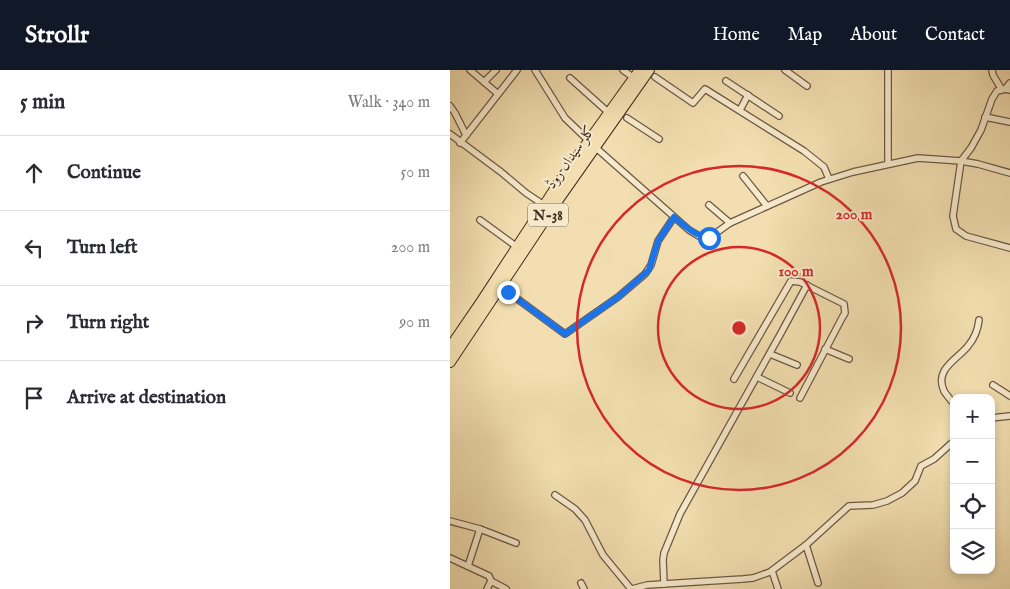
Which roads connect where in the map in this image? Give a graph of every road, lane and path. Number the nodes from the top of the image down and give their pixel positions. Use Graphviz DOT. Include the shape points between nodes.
graph roads {
  1 [pos="470,70"];
  2 [pos="496,70"];
  3 [pos="517,70"];
  4 [pos="535,70"];
  5 [pos="623,70"];
  6 [pos="785,70"];
  7 [pos="888,70"];
  8 [pos="992,70"];
  9 [pos="652,73"];
  10 [pos="637,74"];
  11 [pos="570,78"];
  12 [pos="726,81"];
  13 [pos="484,82"];
  14 [pos="1010,83"];
  15 [pos="807,86"];
  16 [pos="1006,90"];
  17 [pos="498,94"];
  18 [pos="748,95"];
  19 [pos="450,106"];
  20 [pos="740,110"];
  21 [pos="609,113"];
  22 [pos="779,116"];
  23 [pos="985,117"];
  24 [pos="627,118"];
  25 [pos="1010,122"];
  26 [pos="450,134"];
  27 [pos="466,135"];
  28 [pos="659,140"];
  29 [pos="460,143"];
  30 [pos="592,144"];
  31 [pos="961,161"];
  32 [pos="888,164"];
  33 [pos="1010,173"];
  34 [pos="743,176"];
  35 [pos="829,179"];
  36 [pos="544,205"];
  37 [pos="708,206"];
  38 [pos="767,206"];
  39 [pos="674,217"];
  40 [pos="480,220"];
  41 [pos="730,223"];
  42 [pos="517,247"];
  43 [pos="1010,248"];
  44 [pos="807,285"];
  45 [pos="508,292"];
  46 [pos="979,320"];
  47 [pos="450,348"];
  48 [pos="825,349"];
  49 [pos="770,354"];
  50 [pos="849,359"];
  51 [pos="450,362"];
  52 [pos="797,365"];
  53 [pos="757,377"];
  54 [pos="734,380"];
  55 [pos="993,386"];
  56 [pos="790,394"];
  57 [pos="1010,396"];
  58 [pos="800,398"];
  59 [pos="950,399"];
  60 [pos="1010,416"];
  61 [pos="995,418"];
  62 [pos="950,445"];
  63 [pos="555,495"];
  64 [pos="450,521"];
  65 [pos="480,529"];
  66 [pos="516,543"];
  67 [pos="806,545"];
  68 [pos="450,558"];
  69 [pos="468,566"];
  70 [pos="772,571"];
  71 [pos="491,581"];
  72 [pos="581,583"];
  73 [pos="818,583"];
  74 [pos="664,584"];
  75 [pos="487,589"];
  76 [pos="506,589"];
  77 [pos="584,589"];
  78 [pos="632,589"];
  79 [pos="778,589"];
  1 -- 13 [label="street"];
  2 -- 13 [label="street"];
  3 -- 17 [label="street"];
  4 -- 30 [label="street" via="565,118"];
  5 -- 10 [label="street"];
  6 -- 15 [label="street"];
  7 -- 32 [label="street"];
  8 -- 16 [label="street" via="994,78"];
  9 -- 20 [label="street" via="693,103 705,88"];
  9 -- 30 [label="highway, کلر سیداں روڈ / N-38"];
  10 -- 21 [label="highway, N-38"];
  11 -- 21 [label="street"];
  12 -- 18 [label="street"];
  13 -- 17 [label="street"];
  14 -- 16 [label="street"];
  16 -- 23 [label="street" via="997,91"];
  17 -- 27 [label="street"];
  18 -- 20 [label="street"];
  18 -- 22 [label="street"];
  19 -- 27 [label="street"];
  20 -- 35 [label="street" via="804,151 824,167"];
  21 -- 30 [label="highway, N-38"];
  23 -- 25 [label="street"];
  23 -- 31 [label="street" via="981,130"];
  24 -- 28 [label="street"];
  26 -- 29 [label="street"];
  27 -- 29 [label="street"];
  29 -- 36 [label="street"];
  30 -- 36 [label="highway, N-38"];
  30 -- 39 [label="street"];
  30 -- 51 [label="highway, کلر سیداں روڈ / N-38"];
  31 -- 32 [label="street" via="918,158"];
  31 -- 33 [label="street"];
  31 -- 43 [label="street" via="953,216 956,229 966,236"];
  32 -- 35 [label="street"];
  34 -- 38 [label="street"];
  35 -- 38 [label="street"];
  36 -- 42 [label="highway, N-38"];
  37 -- 41 [label="street"];
  38 -- 41 [label="street"];
  39 -- 41 [label="street" via="689,230 709,238"];
  39 -- 45 [label="street" via="658,241 649,270 618,297 565,334"];
  40 -- 42 [label="street"];
  42 -- 47 [label="highway, N-38"];
  44 -- 48 [label="street" via="844,304 844,313"];
  44 -- 49 [label="street"];
  44 -- 54 [label="street" via="791,281"];
  46 -- 59 [label="street" via="972,341 942,374 942,386"];
  48 -- 50 [label="street"];
  48 -- 58 [label="street"];
  49 -- 52 [label="street"];
  49 -- 53 [label="street"];
  53 -- 56 [label="street"];
  53 -- 74 [label="street" via="680,514 664,553"];
  55 -- 57 [label="street"];
  60 -- 61 [label="street"];
  62 -- 67 [label="street" via="921,466 907,490 874,505 849,506"];
  63 -- 78 [label="street" via="585,520 603,555"];
  64 -- 65 [label="street"];
  65 -- 66 [label="street"];
  65 -- 69 [label="street"];
  67 -- 70 [label="street"];
  67 -- 73 [label="street"];
  68 -- 69 [label="street"];
  69 -- 71 [label="street" via="489,576"];
  70 -- 74 [label="street" via="730,581"];
  70 -- 79 [label="street"];
  71 -- 75 [label="street"];
  71 -- 76 [label="street"];
  72 -- 77 [label="street"];
  74 -- 78 [label="street"];
}
